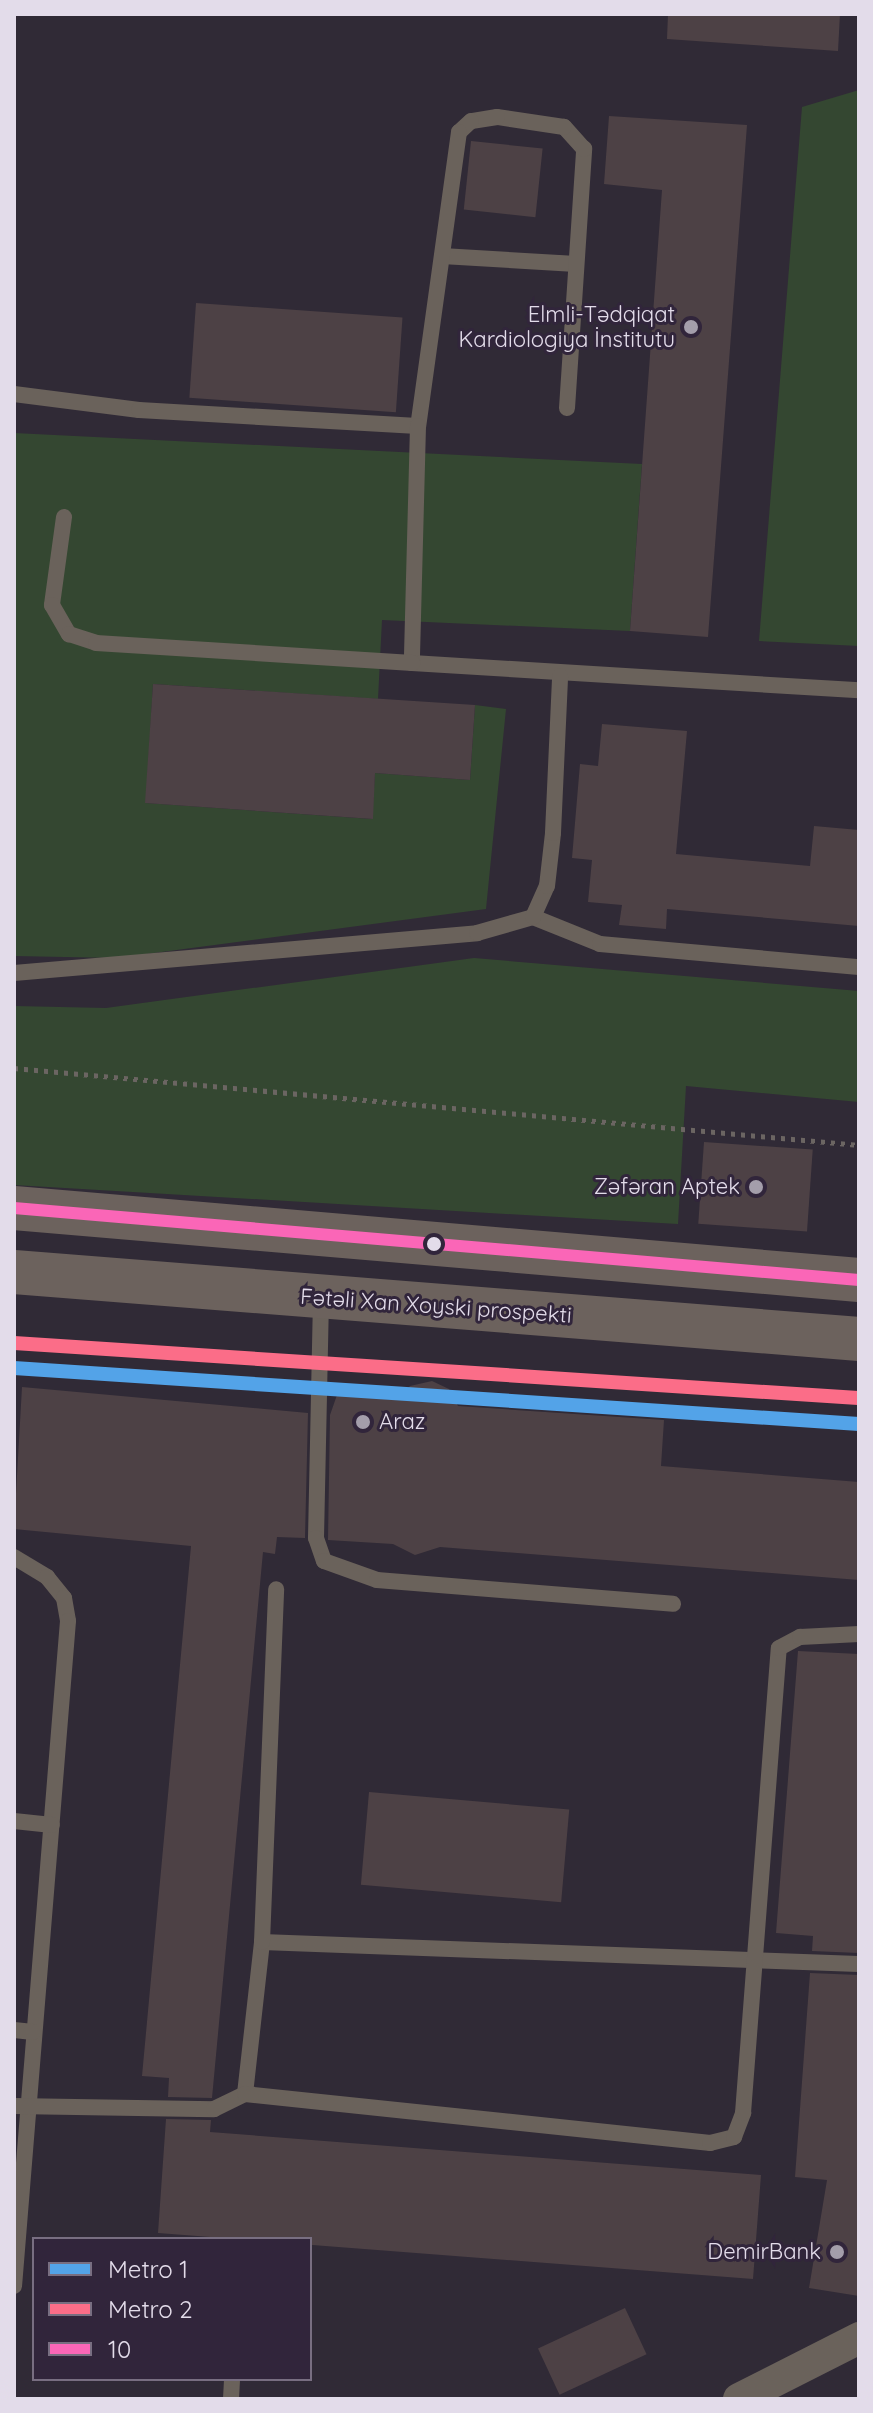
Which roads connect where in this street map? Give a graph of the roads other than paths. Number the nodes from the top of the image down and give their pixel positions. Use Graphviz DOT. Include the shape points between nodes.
graph roads {
  1 [pos="442,256"];
  2 [pos="576,264"];
  3 [pos="14,394"];
  4 [pos="567,408"];
  5 [pos="418,426"];
  6 [pos="64,517"];
  7 [pos="412,663"];
  8 [pos="560,676"];
  9 [pos="859,690"];
  10 [pos="533,917"];
  11 [pos="859,967"];
  12 [pos="14,973"];
  13 [pos="14,1208"];
  14 [pos="14,1272"];
  15 [pos="859,1280"];
  16 [pos="321,1298"];
  17 [pos="859,1339"];
  18 [pos="14,1557"];
  19 [pos="276,1589"];
  20 [pos="673,1604"];
  21 [pos="859,1634"];
  22 [pos="14,1821"];
  23 [pos="52,1825"];
  24 [pos="262,1942"];
  25 [pos="750,1957"];
  26 [pos="859,1964"];
  27 [pos="14,2030"];
  28 [pos="33,2032"];
  29 [pos="245,2094"];
  30 [pos="20,2106"];
  31 [pos="14,2286"];
  32 [pos="859,2338"];
  33 [pos="739,2399"];
  1 -- 2 [label="lane"];
  1 -- 2 [label="lane" via="459,132 497,117 576,133 584,149"];
  1 -- 5 [label="lane"];
  2 -- 4 [label="lane"];
  3 -- 5 [label="lane" via="153,412"];
  5 -- 7 [label="lane"];
  6 -- 7 [label="lane" via="52,605 69,634 96,643"];
  7 -- 8 [label="lane"];
  8 -- 9 [label="lane"];
  8 -- 10 [label="lane" via="553,833 547,886"];
  10 -- 11 [label="lane" via="600,944"];
  10 -- 12 [label="lane" via="477,933"];
  13 -- 15 [label="main road"];
  14 -- 16 [label="main road, Fətəli Xan Xoyski prospekti"];
  16 -- 17 [label="main road, Fətəli Xan Xoyski prospekti"];
  16 -- 20 [label="lane" via="316,1538 324,1561 377,1580"];
  18 -- 23 [label="lane" via="47,1577 64,1598 68,1621"];
  19 -- 24 [label="lane"];
  21 -- 25 [label="lane" via="800,1637 779,1648"];
  22 -- 23 [label="lane"];
  23 -- 28 [label="lane"];
  24 -- 25 [label="lane"];
  24 -- 29 [label="lane"];
  25 -- 26 [label="lane"];
  25 -- 29 [label="lane" via="743,2113 734,2137 710,2143"];
  27 -- 28 [label="lane"];
  28 -- 30 [label="lane"];
  29 -- 30 [label="lane" via="214,2109"];
  30 -- 31 [label="lane"];
  32 -- 33 [label="street"];
}
